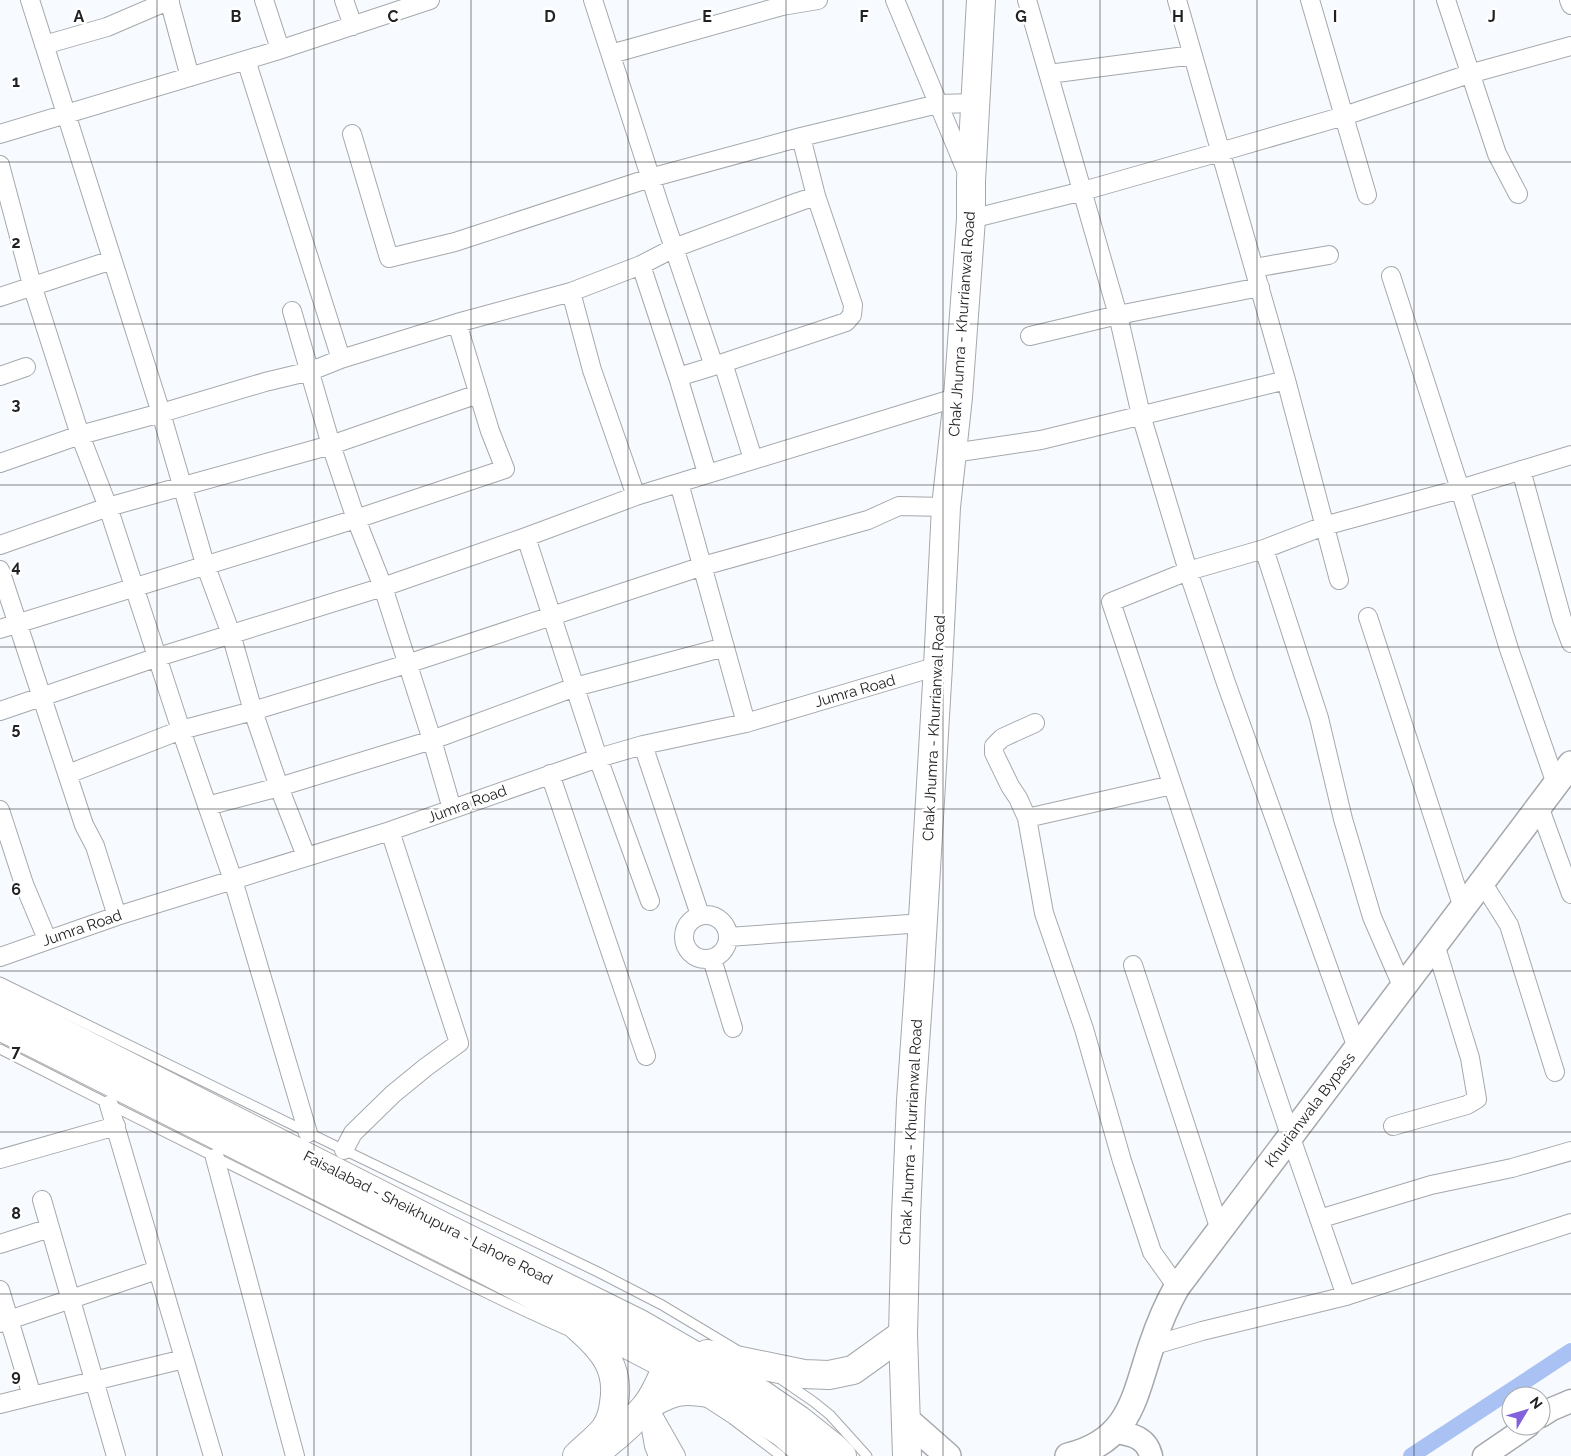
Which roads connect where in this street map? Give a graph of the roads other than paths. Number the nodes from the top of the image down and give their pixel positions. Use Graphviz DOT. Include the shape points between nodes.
graph roads {
  1 [pos="30,0"];
  2 [pos="169,0"];
  3 [pos="264,0"];
  4 [pos="344,0"];
  5 [pos="430,0"];
  6 [pos="593,0"];
  7 [pos="818,0"];
  8 [pos="895,0"];
  9 [pos="982,0"];
  10 [pos="1027,0"];
  11 [pos="1177,0"];
  12 [pos="1310,0"];
  13 [pos="1446,0"];
  14 [pos="1569,0"];
  15 [pos="781,3"];
  16 [pos="1571,5"];
  17 [pos="353,26"];
  18 [pos="44,45"];
  19 [pos="1571,46"];
  20 [pos="280,50"];
  21 [pos="610,54"];
  22 [pos="1193,55"];
  23 [pos="246,60"];
  24 [pos="1049,74"];
  25 [pos="1469,74"];
  26 [pos="190,77"];
  27 [pos="975,103"];
  28 [pos="938,104"];
  29 [pos="66,114"];
  30 [pos="1344,116"];
  31 [pos="0,134"];
  32 [pos="352,134"];
  33 [pos="801,136"];
  34 [pos="1220,152"];
  35 [pos="0,165"];
  36 [pos="650,178"];
  37 [pos="970,181"];
  38 [pos="1083,191"];
  39 [pos="1518,194"];
  40 [pos="1367,195"];
  41 [pos="816,196"];
  42 [pos="971,219"];
  43 [pos="8,227"];
  44 [pos="674,248"];
  45 [pos="1329,255"];
  46 [pos="112,260"];
  47 [pos="641,265"];
  48 [pos="1254,268"];
  49 [pos="1392,276"];
  50 [pos="32,285"];
  51 [pos="1260,287"];
  52 [pos="571,292"];
  53 [pos="0,297"];
  54 [pos="292,311"];
  55 [pos="1118,316"];
  56 [pos="456,323"];
  57 [pos="1030,336"];
  58 [pos="342,359"];
  59 [pos="718,365"];
  60 [pos="26,367"];
  61 [pos="311,371"];
  62 [pos="0,376"];
  63 [pos="678,377"];
  64 [pos="1286,380"];
  65 [pos="478,394"];
  66 [pos="958,396"];
  67 [pos="162,413"];
  68 [pos="1141,416"];
  69 [pos="80,435"];
  70 [pos="331,445"];
  71 [pos="953,453"];
  72 [pos="1571,455"];
  73 [pos="753,459"];
  74 [pos="0,463"];
  75 [pos="1521,470"];
  76 [pos="707,473"];
  77 [pos="679,483"];
  78 [pos="182,486"];
  79 [pos="1460,489"];
  80 [pos="636,496"];
  81 [pos="108,507"];
  82 [pos="946,507"];
  83 [pos="356,519"];
  84 [pos="1324,526"];
  85 [pos="526,537"];
  86 [pos="0,545"];
  87 [pos="1264,549"];
  88 [pos="205,564"];
  89 [pos="703,566"];
  90 [pos="0,570"];
  91 [pos="1188,572"];
  92 [pos="1339,580"];
  93 [pos="133,586"];
  94 [pos="383,587"];
  95 [pos="552,616"];
  96 [pos="1368,617"];
  97 [pos="17,623"];
  98 [pos="0,628"];
  99 [pos="231,634"];
  100 [pos="1571,644"];
  101 [pos="725,647"];
  102 [pos="158,657"];
  103 [pos="406,664"];
  104 [pos="938,666"];
  105 [pos="575,687"];
  106 [pos="42,696"];
  107 [pos="0,711"];
  108 [pos="253,711"];
  109 [pos="746,723"];
  110 [pos="1035,723"];
  111 [pos="181,730"];
  112 [pos="432,740"];
  113 [pos="643,745"];
  114 [pos="598,758"];
  115 [pos="1571,764"];
  116 [pos="68,774"];
  117 [pos="550,774"];
  118 [pos="1172,784"];
  119 [pos="1556,784"];
  120 [pos="279,787"];
  121 [pos="207,806"];
  122 [pos="1540,806"];
  123 [pos="452,809"];
  124 [pos="0,810"];
  125 [pos="1027,818"];
  126 [pos="390,831"];
  127 [pos="306,856"];
  128 [pos="233,880"];
  129 [pos="1482,882"];
  130 [pos="1571,894"];
  131 [pos="650,901"];
  132 [pos="1463,908"];
  133 [pos="700,915"];
  134 [pos="117,916"];
  135 [pos="923,923"];
  136 [pos="728,937"];
  137 [pos="47,939"];
  138 [pos="1436,944"];
  139 [pos="0,956"];
  140 [pos="712,959"];
  141 [pos="1133,965"];
  142 [pos="0,982"];
  143 [pos="1403,988"];
  144 [pos="0,1000"];
  145 [pos="0,1026"];
  146 [pos="733,1028"];
  147 [pos="1357,1048"];
  148 [pos="0,1049"];
  149 [pos="646,1056"];
  150 [pos="1555,1072"];
  151 [pos="110,1105"];
  152 [pos="116,1126"];
  153 [pos="1393,1126"];
  154 [pos="308,1133"];
  155 [pos="1290,1135"];
  156 [pos="344,1150"];
  157 [pos="1571,1151"];
  158 [pos="215,1158"];
  159 [pos="0,1159"];
  160 [pos="42,1200"];
  161 [pos="1319,1219"];
  162 [pos="1571,1223"];
  163 [pos="50,1228"];
  164 [pos="1220,1230"];
  165 [pos="0,1244"];
  166 [pos="158,1270"];
  167 [pos="1177,1287"];
  168 [pos="0,1290"];
  169 [pos="1346,1296"];
  170 [pos="71,1299"];
  171 [pos="528,1303"];
  172 [pos="5,1322"];
  173 [pos="903,1334"];
  174 [pos="1151,1346"];
  175 [pos="184,1359"];
  176 [pos="669,1362"];
  177 [pos="756,1364"];
  178 [pos="94,1381"];
  179 [pos="689,1390"];
  180 [pos="32,1396"];
  181 [pos="726,1396"];
  182 [pos="1570,1400"];
  183 [pos="0,1404"];
  184 [pos="647,1406"];
  185 [pos="1551,1410"];
  186 [pos="906,1419"];
  187 [pos="1115,1432"];
  188 [pos="1514,1436"];
  189 [pos="1489,1454"];
  190 [pos="116,1456"];
  191 [pos="213,1456"];
  192 [pos="295,1456"];
  193 [pos="577,1456"];
  194 [pos="590,1456"];
  195 [pos="658,1456"];
  196 [pos="676,1456"];
  197 [pos="781,1456"];
  198 [pos="810,1456"];
  199 [pos="842,1456"];
  200 [pos="868,1456"];
  201 [pos="907,1456"];
  202 [pos="948,1456"];
  203 [pos="1068,1456"];
  204 [pos="1151,1456"];
  1 -- 18 [label="street"];
  2 -- 18 [label="street" via="107,27"];
  2 -- 26 [label="street"];
  3 -- 20 [label="street"];
  4 -- 17 [label="street"];
  5 -- 17 [label="street"];
  6 -- 21 [label="street"];
  7 -- 15 [label="street"];
  8 -- 28 [label="street"];
  9 -- 27 [label="main road, Chak Jhumra - Khurrianwal Road"];
  10 -- 24 [label="street"];
  11 -- 22 [label="street"];
  12 -- 30 [label="street"];
  13 -- 25 [label="street"];
  14 -- 16 [label="street"];
  15 -- 21 [label="street"];
  17 -- 20 [label="street"];
  18 -- 29 [label="street"];
  19 -- 25 [label="street"];
  20 -- 23 [label="street"];
  21 -- 36 [label="street"];
  22 -- 24 [label="street"];
  22 -- 34 [label="street"];
  23 -- 26 [label="street"];
  23 -- 58 [label="street"];
  24 -- 38 [label="street"];
  25 -- 30 [label="street"];
  25 -- 39 [label="street" via="1497,154"];
  26 -- 29 [label="street"];
  27 -- 28 [label="street"];
  27 -- 37 [label="main road, Chak Jhumra - Khurrianwal Road"];
  28 -- 33 [label="street"];
  28 -- 37 [label="street"];
  29 -- 31 [label="street"];
  29 -- 46 [label="street"];
  30 -- 34 [label="street"];
  30 -- 40 [label="street"];
  32 -- 36 [label="street" via="389,258 455,242"];
  33 -- 36 [label="street"];
  33 -- 41 [label="street"];
  34 -- 38 [label="street"];
  34 -- 48 [label="street"];
  35 -- 43 [label="street"];
  36 -- 44 [label="street"];
  37 -- 42 [label="main road, Chak Jhumra - Khurrianwal Road"];
  38 -- 42 [label="street"];
  38 -- 55 [label="street"];
  41 -- 44 [label="street"];
  41 -- 59 [label="street" via="853,304 852,314 846,322"];
  42 -- 66 [label="main road, Chak Jhumra - Khurrianwal Road"];
  43 -- 50 [label="street"];
  44 -- 47 [label="street"];
  44 -- 59 [label="street"];
  45 -- 48 [label="street"];
  46 -- 50 [label="street"];
  46 -- 67 [label="street"];
  47 -- 52 [label="street"];
  47 -- 63 [label="street"];
  48 -- 51 [label="street"];
  49 -- 79 [label="street"];
  50 -- 53 [label="street"];
  50 -- 69 [label="street"];
  51 -- 55 [label="street"];
  51 -- 64 [label="street"];
  52 -- 56 [label="street"];
  52 -- 80 [label="street" via="592,370"];
  54 -- 61 [label="street"];
  55 -- 57 [label="street"];
  55 -- 68 [label="street"];
  56 -- 58 [label="street"];
  56 -- 65 [label="street"];
  58 -- 61 [label="street"];
  59 -- 63 [label="street"];
  59 -- 73 [label="street"];
  60 -- 62 [label="street"];
  61 -- 67 [label="street"];
  61 -- 70 [label="street"];
  63 -- 76 [label="street"];
  64 -- 68 [label="street"];
  64 -- 84 [label="street"];
  65 -- 70 [label="street"];
  65 -- 83 [label="street" via="505,469"];
  66 -- 71 [label="main road, Chak Jhumra - Khurrianwal Road"];
  66 -- 73 [label="street"];
  67 -- 69 [label="street"];
  67 -- 78 [label="street"];
  68 -- 71 [label="street" via="1041,440"];
  68 -- 91 [label="street"];
  69 -- 74 [label="street"];
  69 -- 81 [label="street"];
  70 -- 78 [label="street"];
  70 -- 83 [label="street"];
  71 -- 82 [label="main road, Chak Jhumra - Khurrianwal Road"];
  72 -- 75 [label="street"];
  73 -- 76 [label="street"];
  75 -- 79 [label="street"];
  75 -- 100 [label="street"];
  76 -- 77 [label="street"];
  77 -- 80 [label="street"];
  77 -- 89 [label="street"];
  78 -- 81 [label="street"];
  78 -- 88 [label="street"];
  79 -- 84 [label="street"];
  79 -- 119 [label="street" via="1509,649"];
  80 -- 85 [label="street"];
  81 -- 86 [label="street"];
  81 -- 93 [label="street"];
  82 -- 89 [label="street" via="898,506 868,520"];
  82 -- 104 [label="main road, Chak Jhumra - Khurrianwal Road"];
  83 -- 88 [label="street"];
  83 -- 94 [label="street"];
  84 -- 87 [label="street"];
  84 -- 92 [label="street"];
  85 -- 94 [label="street"];
  85 -- 95 [label="street"];
  87 -- 91 [label="street"];
  87 -- 143 [label="street" via="1319,718 1343,819 1372,917"];
  88 -- 93 [label="street"];
  88 -- 99 [label="street"];
  89 -- 95 [label="street"];
  89 -- 101 [label="street"];
  90 -- 97 [label="street"];
  91 -- 118 [label="street" via="1111,602"];
  91 -- 147 [label="street"];
  93 -- 97 [label="street"];
  93 -- 102 [label="street"];
  94 -- 99 [label="street"];
  94 -- 103 [label="street"];
  95 -- 103 [label="street"];
  95 -- 105 [label="street"];
  96 -- 132 [label="street"];
  97 -- 98 [label="street"];
  97 -- 106 [label="street"];
  99 -- 102 [label="street"];
  99 -- 108 [label="street"];
  101 -- 105 [label="street"];
  101 -- 109 [label="street"];
  102 -- 106 [label="street"];
  102 -- 111 [label="street"];
  103 -- 108 [label="street"];
  103 -- 112 [label="street"];
  104 -- 109 [label="street, Jumra Road"];
  104 -- 135 [label="main road, Chak Jhumra - Khurrianwal Road"];
  105 -- 112 [label="street"];
  105 -- 114 [label="street"];
  106 -- 107 [label="street"];
  106 -- 116 [label="street"];
  108 -- 111 [label="street"];
  108 -- 120 [label="street"];
  109 -- 113 [label="street, Jumra Road"];
  110 -- 125 [label="street" via="1002,738 994,746 994,753"];
  111 -- 116 [label="street"];
  111 -- 121 [label="street"];
  112 -- 120 [label="street"];
  112 -- 123 [label="street"];
  113 -- 114 [label="street, Jumra Road"];
  113 -- 133 [label="street"];
  114 -- 117 [label="street, Jumra Road"];
  114 -- 131 [label="street"];
  115 -- 119 [label="main road, Khurianwala Bypass"];
  116 -- 134 [label="street"];
  117 -- 123 [label="street, Jumra Road"];
  117 -- 149 [label="street"];
  118 -- 125 [label="street"];
  118 -- 155 [label="street"];
  119 -- 122 [label="main road, Khurianwala Bypass"];
  120 -- 121 [label="street"];
  120 -- 127 [label="street"];
  121 -- 128 [label="street"];
  122 -- 129 [label="main road, Khurianwala Bypass"];
  122 -- 130 [label="street"];
  123 -- 126 [label="street, Jumra Road"];
  124 -- 137 [label="street" via="24,884"];
  125 -- 167 [label="street" via="1044,913 1084,1029 1122,1162 1152,1252"];
  126 -- 127 [label="street, Jumra Road"];
  126 -- 156 [label="street" via="459,1043 393,1094 353,1133"];
  127 -- 128 [label="street, Jumra Road"];
  128 -- 134 [label="street, Jumra Road"];
  128 -- 154 [label="street"];
  129 -- 132 [label="main road, Khurianwala Bypass"];
  129 -- 150 [label="street" via="1509,926"];
  132 -- 138 [label="main road, Khurianwala Bypass"];
  133 -- 136 [label="street" via="717,917 724,923"];
  133 -- 140 [label="street" via="686,925 684,943 695,956"];
  134 -- 137 [label="street, Jumra Road"];
  135 -- 136 [label="street"];
  135 -- 173 [label="main road, Chak Jhumra - Khurrianwal Road" via="910,1101"];
  136 -- 140 [label="street" via="726,948"];
  137 -- 139 [label="street, Jumra Road"];
  138 -- 143 [label="main road, Khurianwala Bypass"];
  138 -- 153 [label="street" via="1470,1058 1477,1099 1467,1105"];
  140 -- 146 [label="street"];
  141 -- 164 [label="street"];
  142 -- 154 [label="lane"];
  143 -- 147 [label="main road, Khurianwala Bypass"];
  144 -- 176 [label="main road, Faisalabad - Sheikhupura - Lahore Road" via="640,1324"];
  145 -- 171 [label="main road, Faisalabad - Sheikhupura - Lahore Road"];
  147 -- 155 [label="main road, Khurianwala Bypass"];
  148 -- 151 [label="lane"];
  151 -- 152 [label="street"];
  151 -- 158 [label="lane"];
  152 -- 159 [label="street"];
  152 -- 166 [label="street"];
  154 -- 156 [label="lane"];
  155 -- 161 [label="street"];
  155 -- 164 [label="main road, Khurianwala Bypass"];
  156 -- 177 [label="lane" via="662,1305"];
  157 -- 161 [label="street" via="1512,1168 1431,1185"];
  158 -- 171 [label="lane"];
  158 -- 192 [label="street"];
  160 -- 163 [label="street"];
  161 -- 169 [label="street"];
  162 -- 169 [label="street"];
  163 -- 165 [label="street"];
  163 -- 170 [label="street"];
  164 -- 167 [label="main road, Khurianwala Bypass"];
  166 -- 170 [label="street"];
  166 -- 175 [label="street"];
  167 -- 174 [label="main road, Khurianwala Bypass"];
  168 -- 172 [label="street"];
  169 -- 174 [label="street"];
  170 -- 172 [label="street"];
  170 -- 178 [label="street"];
  171 -- 176 [label="main road, Faisalabad - Sheikhupura - Lahore Road"];
  171 -- 193 [label="main road" via="572,1322 602,1346 616,1380 614,1407 605,1428"];
  172 -- 180 [label="street"];
  173 -- 177 [label="main road" via="853,1370 829,1375 804,1374"];
  173 -- 186 [label="main road, Chak Jhumra - Khurrianwal Road"];
  174 -- 187 [label="main road, Khurianwala Bypass" via="1134,1402"];
  175 -- 178 [label="street"];
  175 -- 191 [label="street"];
  176 -- 177 [label="main road"];
  176 -- 179 [label="lane"];
  176 -- 181 [label="main road, Faisalabad - Sheikhupura - Lahore Road"];
  176 -- 184 [label="main road"];
  176 -- 199 [label="main road, Faisalabad - Sheikhupura - Lahore Road" via="761,1394"];
  177 -- 200 [label="lane" via="814,1402"];
  178 -- 180 [label="street"];
  178 -- 190 [label="street"];
  179 -- 181 [label="main road"];
  179 -- 184 [label="main road" via="670,1393"];
  179 -- 197 [label="lane"];
  180 -- 183 [label="street"];
  181 -- 198 [label="main road, Faisalabad - Sheikhupura - Lahore Road" via="783,1433"];
  182 -- 185 [label="street"];
  184 -- 194 [label="main road"];
  184 -- 195 [label="street"];
  184 -- 196 [label="street"];
  186 -- 201 [label="main road, Chak Jhumra - Khurrianwal Road"];
  186 -- 202 [label="main road"];
  187 -- 203 [label="main road, Khurianwala Bypass" via="1095,1446"];
  187 -- 204 [label="street" via="1141,1439"];
  188 -- 189 [label="street"];
}
